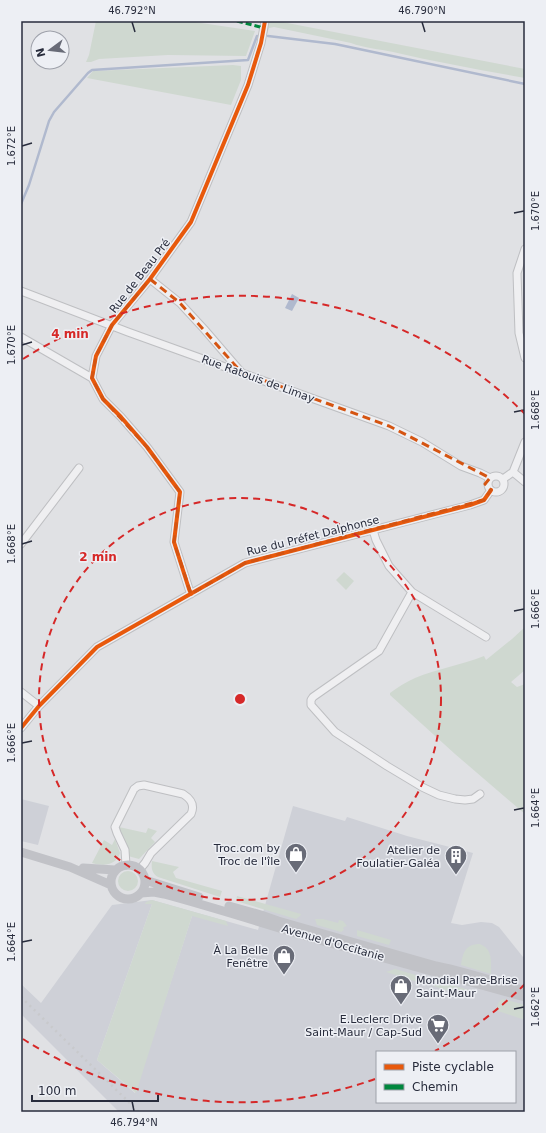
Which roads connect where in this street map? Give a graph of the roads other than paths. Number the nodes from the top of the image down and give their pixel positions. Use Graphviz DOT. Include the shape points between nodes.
graph roads {
  1 [pos="266,21"];
  2 [pos="525,249"];
  3 [pos="150,280"];
  4 [pos="21,291"];
  5 [pos="112,325"];
  6 [pos="21,337"];
  7 [pos="525,358"];
  8 [pos="241,372"];
  9 [pos="92,378"];
  10 [pos="525,442"];
  11 [pos="79,468"];
  12 [pos="513,472"];
  13 [pos="490,478"];
  14 [pos="503,479"];
  15 [pos="525,482"];
  16 [pos="491,490"];
  17 [pos="373,530"];
  18 [pos="21,544"];
  19 [pos="412,592"];
  20 [pos="191,594"];
  21 [pos="486,636"];
  22 [pos="21,692"];
  23 [pos="39,706"];
  24 [pos="21,728"];
  25 [pos="480,794"];
  26 [pos="21,852"];
  27 [pos="126,865"];
  28 [pos="70,866"];
  29 [pos="140,869"];
  30 [pos="115,870"];
  31 [pos="145,880"];
  32 [pos="111,885"];
  33 [pos="141,893"];
  34 [pos="525,991"];
  35 [pos="525,997"];
  1 -- 3 [label="street, Rue de Beau Pré" via="248,85 191,222"];
  2 -- 7 [label="street" via="517,273 518,333"];
  3 -- 5 [label="street, Rue de Beau Pré"];
  3 -- 8 [label="street" via="180,303"];
  4 -- 5 [label="street, Rue Ratouis de Limay"];
  5 -- 8 [label="street, Rue Ratouis de Limay"];
  5 -- 9 [label="street, Rue de Beau Pré" via="96,356"];
  6 -- 9 [label="street"];
  8 -- 13 [label="street, Rue Ratouis de Limay" via="389,426 422,442 461,466"];
  9 -- 20 [label="street" via="103,399 147,447 180,492 174,542"];
  10 -- 12 [label="street"];
  11 -- 18 [label="street"];
  12 -- 14 [label="street"];
  12 -- 15 [label="street"];
  13 -- 14 [label="street" via="498,476"];
  13 -- 16 [label="street" via="488,486"];
  14 -- 16 [label="street" via="504,486 500,491"];
  16 -- 17 [label="street, Rue du Préfet Dalphonse" via="484,500 470,506"];
  17 -- 19 [label="street" via="389,566"];
  17 -- 20 [label="street, Rue du Préfet Dalphonse" via="245,563"];
  19 -- 21 [label="street"];
  19 -- 25 [label="street" via="379,651 313,697 311,705 341,736 422,787 455,799 473,799"];
  20 -- 23 [label="street, Rue du Préfet Dalphonse" via="97,647"];
  22 -- 23 [label="street"];
  23 -- 24 [label="street, Rue du Préfet Dalphonse"];
  26 -- 28 [label="main road, Avenue d'Occitanie"];
  27 -- 29 [label="main road" via="134,865"];
  27 -- 29 [label="street" via="125,850 115,827 134,789 144,785 183,794 192,802 191,814 151,853"];
  27 -- 30 [label="main road, Avenue d'Occitanie"];
  28 -- 30 [label="main road, Avenue d'Occitanie"];
  28 -- 32 [label="main road, Avenue d'Occitanie"];
  29 -- 31 [label="main road"];
  30 -- 32 [label="main road"];
  31 -- 33 [label="main road"];
  31 -- 34 [label="main road, Avenue d'Occitanie" via="278,921"];
  32 -- 33 [label="main road, Avenue d'Occitanie" via="115,892 125,899"];
  33 -- 35 [label="main road, Avenue d'Occitanie" via="169,895"];
}
